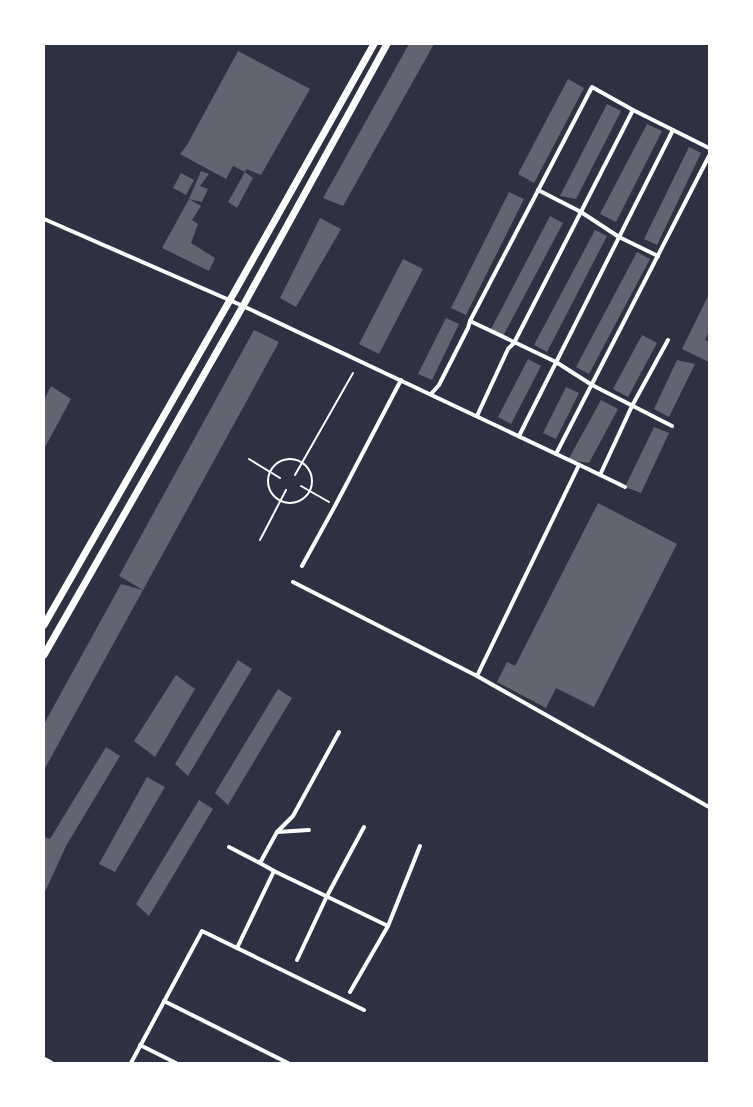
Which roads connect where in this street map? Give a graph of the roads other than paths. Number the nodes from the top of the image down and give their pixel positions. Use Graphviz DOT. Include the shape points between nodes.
graph roads {
  1 [pos="374,44"];
  2 [pos="387,44"];
  3 [pos="633,110"];
  4 [pos="673,130"];
  5 [pos="709,148"];
  6 [pos="709,156"];
  7 [pos="538,190"];
  8 [pos="581,212"];
  9 [pos="44,219"];
  10 [pos="619,236"];
  11 [pos="658,256"];
  12 [pos="230,300"];
  13 [pos="243,306"];
  14 [pos="470,321"];
  15 [pos="668,340"];
  16 [pos="514,343"];
  17 [pos="556,362"];
  18 [pos="401,380"];
  19 [pos="592,385"];
  20 [pos="431,394"];
  21 [pos="632,406"];
  22 [pos="477,416"];
  23 [pos="672,426"];
  24 [pos="519,436"];
  25 [pos="556,454"];
  26 [pos="579,465"];
  27 [pos="588,469"];
  28 [pos="625,487"];
  29 [pos="302,566"];
  30 [pos="293,582"];
  31 [pos="44,625"];
  32 [pos="44,655"];
  33 [pos="477,676"];
  34 [pos="338,732"];
  35 [pos="709,807"];
  36 [pos="364,827"];
  37 [pos="309,830"];
  38 [pos="277,832"];
  39 [pos="420,846"];
  40 [pos="229,847"];
  41 [pos="260,863"];
  42 [pos="274,871"];
  43 [pos="327,896"];
  44 [pos="388,926"];
  45 [pos="237,948"];
  46 [pos="297,960"];
  47 [pos="350,992"];
  48 [pos="164,1001"];
  49 [pos="364,1010"];
  50 [pos="140,1045"];
  51 [pos="44,1060"];
  52 [pos="50,1063"];
  53 [pos="131,1063"];
  54 [pos="176,1063"];
  55 [pos="288,1063"];
  1 -- 12 [label="main road"];
  2 -- 13 [label="main road"];
  3 -- 4 [label="street"];
  3 -- 7 [label="street" via="592,87"];
  3 -- 8 [label="street"];
  4 -- 5 [label="street"];
  4 -- 10 [label="street"];
  6 -- 11 [label="street"];
  7 -- 8 [label="street"];
  7 -- 14 [label="street"];
  8 -- 10 [label="street"];
  8 -- 16 [label="street"];
  9 -- 12 [label="street"];
  10 -- 11 [label="street"];
  10 -- 17 [label="street"];
  11 -- 19 [label="street"];
  12 -- 13 [label="street"];
  12 -- 31 [label="main road"];
  13 -- 18 [label="street"];
  13 -- 32 [label="main road"];
  14 -- 16 [label="street"];
  14 -- 20 [label="street" via="439,385"];
  15 -- 21 [label="street"];
  16 -- 17 [label="street"];
  16 -- 22 [label="street" via="508,349"];
  17 -- 19 [label="street"];
  17 -- 24 [label="street"];
  18 -- 20 [label="street"];
  18 -- 29 [label="street"];
  19 -- 21 [label="street"];
  19 -- 25 [label="street"];
  20 -- 22 [label="street"];
  21 -- 23 [label="street"];
  21 -- 27 [label="street" via="600,475"];
  22 -- 24 [label="street"];
  24 -- 25 [label="street"];
  25 -- 26 [label="street"];
  26 -- 27 [label="street"];
  26 -- 33 [label="street"];
  27 -- 28 [label="street"];
  30 -- 33 [label="street"];
  33 -- 35 [label="street"];
  34 -- 38 [label="street" via="293,816"];
  36 -- 43 [label="street"];
  37 -- 38 [label="street"];
  38 -- 41 [label="street"];
  39 -- 44 [label="street"];
  40 -- 41 [label="street"];
  41 -- 42 [label="street"];
  42 -- 43 [label="street"];
  42 -- 45 [label="street"];
  43 -- 44 [label="street"];
  43 -- 46 [label="street"];
  44 -- 47 [label="street"];
  45 -- 48 [label="street" via="202,931"];
  45 -- 49 [label="street"];
  48 -- 50 [label="street"];
  48 -- 55 [label="street"];
  50 -- 53 [label="street"];
  50 -- 54 [label="street"];
  51 -- 52 [label="street"];
}
